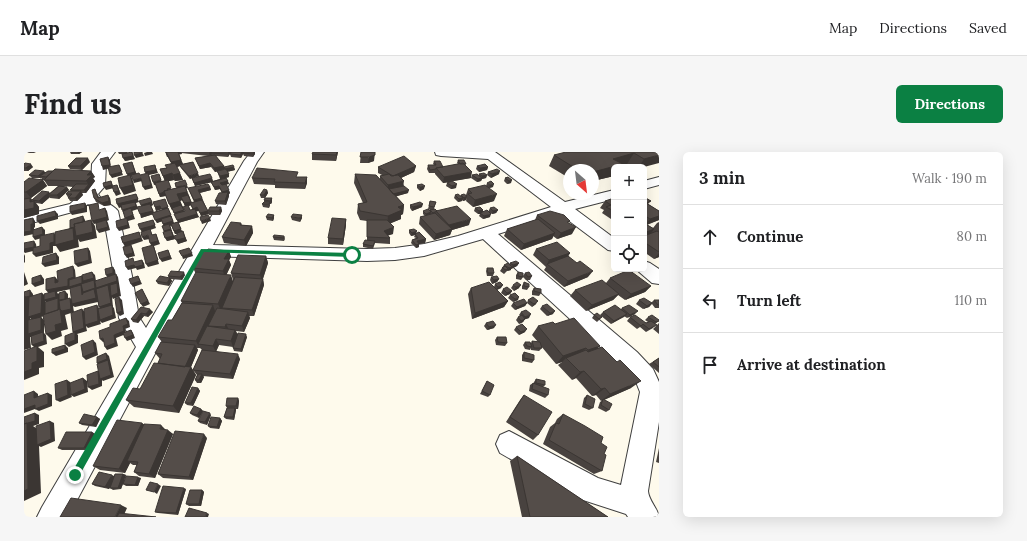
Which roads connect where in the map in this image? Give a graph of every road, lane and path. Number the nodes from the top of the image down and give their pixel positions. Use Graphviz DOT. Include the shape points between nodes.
graph roads {
  1 [pos="108,152"];
  2 [pos="258,152"];
  3 [pos="441,152"];
  4 [pos="489,154"];
  5 [pos="90,192"];
  6 [pos="611,195"];
  7 [pos="562,208"];
  8 [pos="24,220"];
  9 [pos="486,233"];
  10 [pos="611,244"];
  11 [pos="202,250"];
  12 [pos="647,269"];
  13 [pos="659,278"];
  14 [pos="147,347"];
  15 [pos="509,444"];
  16 [pos="640,510"];
  17 [pos="52,517"];
  1 -- 5 [label="street" via="100,159 98,186"];
  2 -- 11 [label="street"];
  3 -- 4 [label="street"];
  4 -- 7 [label="street"];
  5 -- 8 [label="street" via="75,206"];
  5 -- 14 [label="street" via="95,203 110,211 129,318"];
  6 -- 7 [label="street"];
  7 -- 9 [label="street"];
  7 -- 10 [label="street"];
  9 -- 11 [label="street" via="424,250 395,254"];
  9 -- 16 [label="street" via="645,376 652,392 634,491"];
  11 -- 14 [label="street"];
  12 -- 13 [label="street"];
  14 -- 17 [label="street"];
  15 -- 16 [label="street" via="593,490"];
}
